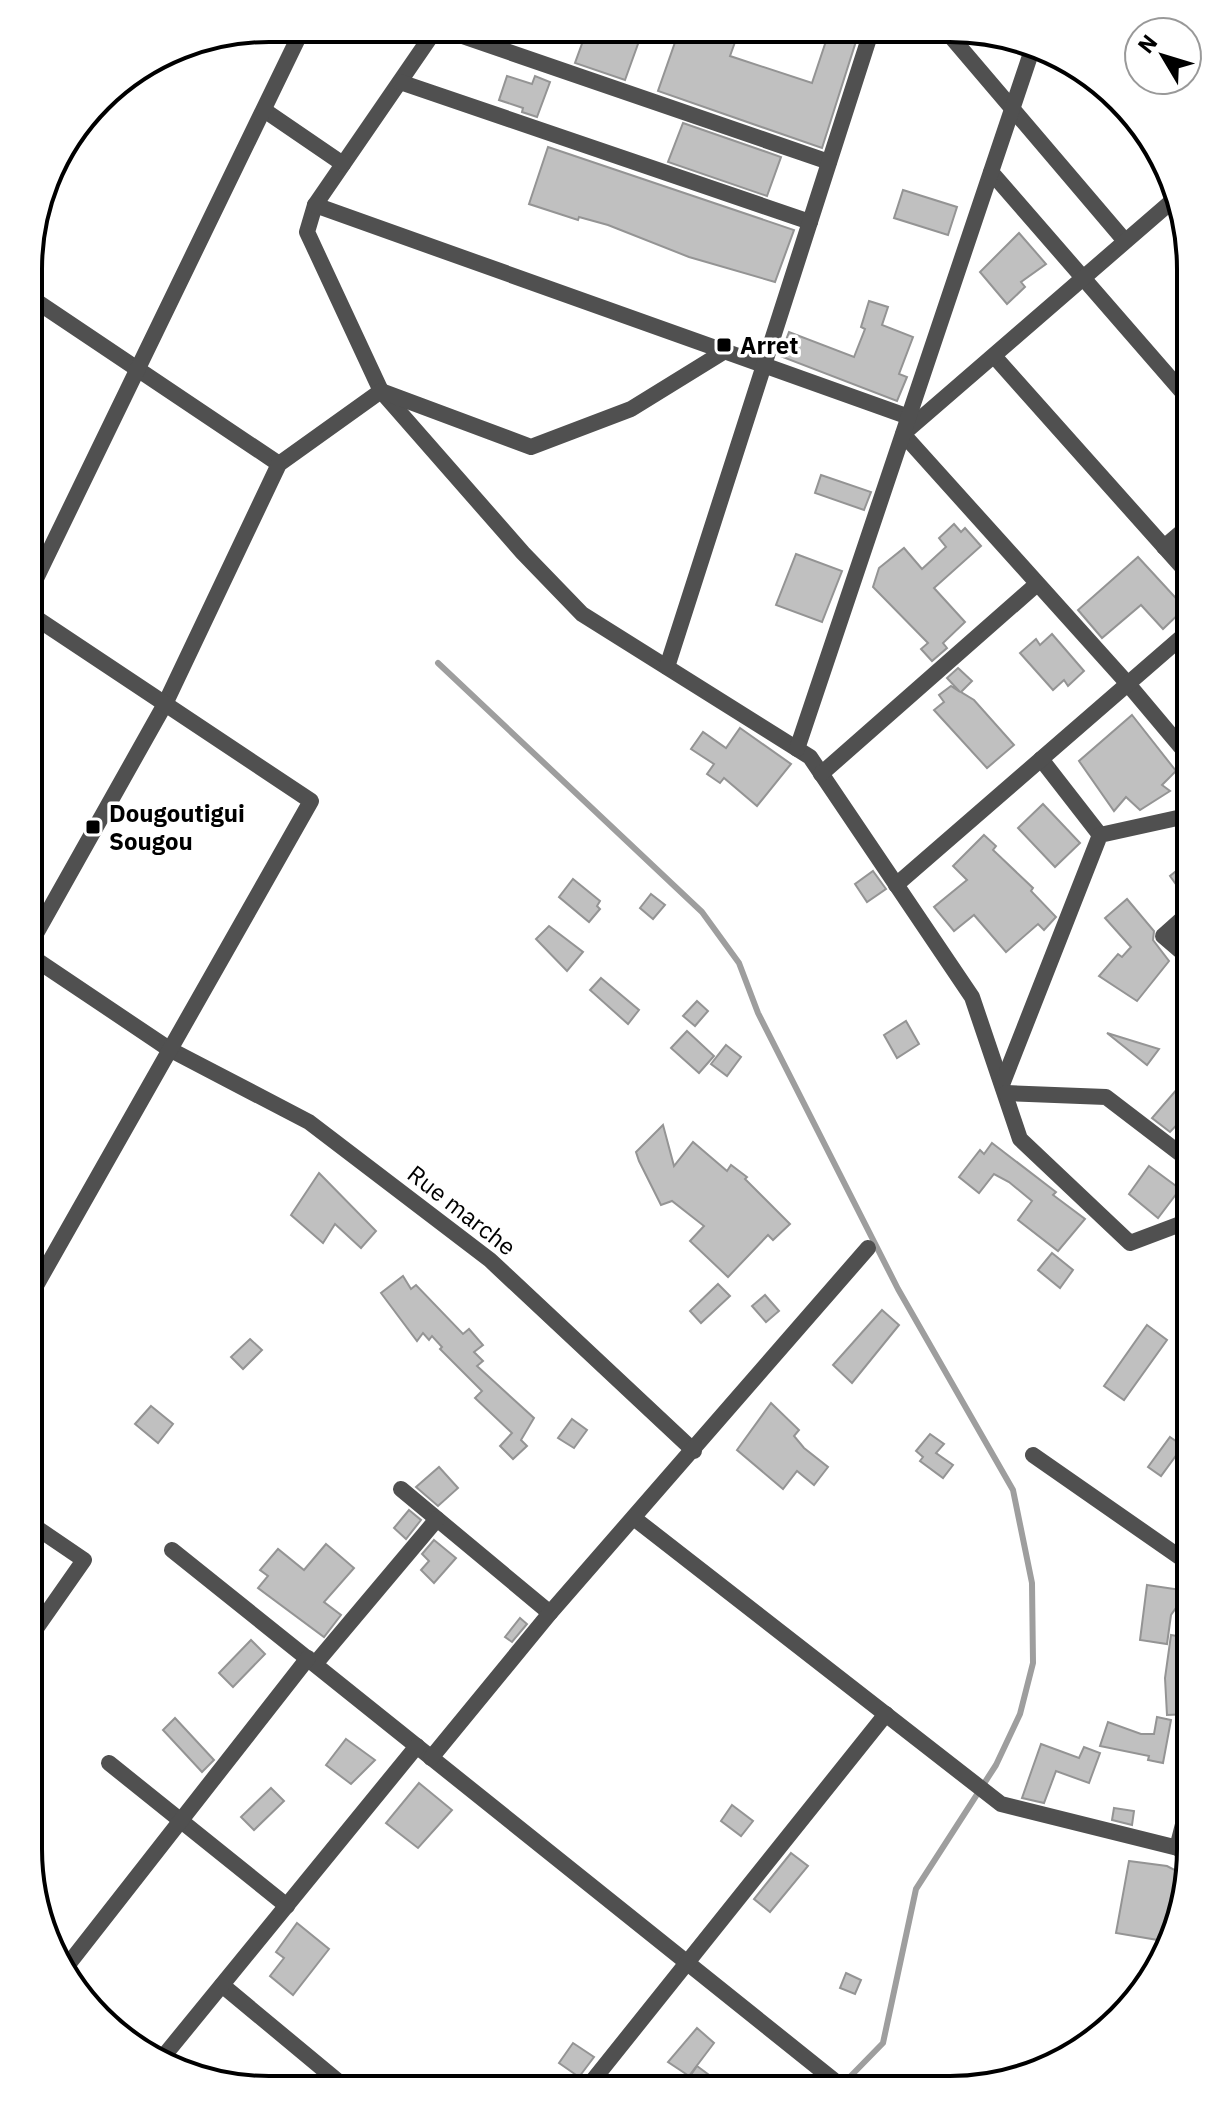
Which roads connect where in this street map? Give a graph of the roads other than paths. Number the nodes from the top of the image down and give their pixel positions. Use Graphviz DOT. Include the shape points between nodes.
graph roads {
  1 [pos="296,42"];
  2 [pos="429,42"];
  3 [pos="477,42"];
  4 [pos="868,42"];
  5 [pos="956,42"];
  6 [pos="1030,57"];
  7 [pos="400,82"];
  8 [pos="1013,107"];
  9 [pos="264,110"];
  10 [pos="829,162"];
  11 [pos="343,164"];
  12 [pos="991,172"];
  13 [pos="315,205"];
  14 [pos="1169,209"];
  15 [pos="810,222"];
  16 [pos="1125,241"];
  17 [pos="1083,278"];
  18 [pos="42,305"];
  19 [pos="725,351"];
  20 [pos="994,356"];
  21 [pos="764,365"];
  22 [pos="138,369"];
  23 [pos="1177,386"];
  24 [pos="381,391"];
  25 [pos="909,417"];
  26 [pos="903,434"];
  27 [pos="279,464"];
  28 [pos="1177,536"];
  29 [pos="1164,547"];
  30 [pos="1177,561"];
  31 [pos="42,566"];
  32 [pos="1037,584"];
  33 [pos="42,622"];
  34 [pos="1177,641"];
  35 [pos="667,667"];
  36 [pos="1128,684"];
  37 [pos="165,704"];
  38 [pos="1177,742"];
  39 [pos="797,749"];
  40 [pos="1041,759"];
  41 [pos="821,774"];
  42 [pos="1177,818"];
  43 [pos="1100,835"];
  44 [pos="896,885"];
  45 [pos="42,923"];
  46 [pos="1177,924"];
  47 [pos="1177,948"];
  48 [pos="42,964"];
  49 [pos="169,1049"];
  50 [pos="1004,1087"];
  51 [pos="1177,1151"];
  52 [pos="1177,1225"];
  53 [pos="868,1248"];
  54 [pos="42,1275"];
  55 [pos="694,1451"];
  56 [pos="1033,1455"];
  57 [pos="401,1489"];
  58 [pos="437,1519"];
  59 [pos="635,1519"];
  60 [pos="42,1532"];
  61 [pos="172,1550"];
  62 [pos="1177,1555"];
  63 [pos="550,1613"];
  64 [pos="42,1620"];
  65 [pos="312,1661"];
  66 [pos="886,1714"];
  67 [pos="417,1746"];
  68 [pos="431,1758"];
  69 [pos="109,1763"];
  70 [pos="181,1820"];
  71 [pos="1177,1848"];
  72 [pos="287,1906"];
  73 [pos="71,1960"];
  74 [pos="687,1963"];
  75 [pos="222,1985"];
  76 [pos="167,2052"];
  77 [pos="332,2076"];
  78 [pos="596,2076"];
  79 [pos="828,2076"];
  1 -- 9 [label="street"];
  2 -- 7 [label="street"];
  3 -- 10 [label="street"];
  4 -- 10 [label="street"];
  5 -- 8 [label="street"];
  6 -- 8 [label="street"];
  7 -- 11 [label="street"];
  7 -- 15 [label="street"];
  8 -- 12 [label="street"];
  8 -- 16 [label="street"];
  9 -- 11 [label="street"];
  9 -- 22 [label="street"];
  10 -- 15 [label="street"];
  11 -- 13 [label="street"];
  12 -- 17 [label="street"];
  12 -- 25 [label="street"];
  13 -- 19 [label="street"];
  13 -- 24 [label="street" via="307,232"];
  14 -- 16 [label="street"];
  15 -- 21 [label="street"];
  16 -- 17 [label="street"];
  17 -- 20 [label="street"];
  17 -- 23 [label="street"];
  18 -- 22 [label="street"];
  19 -- 21 [label="street"];
  19 -- 24 [label="street" via="631,409 531,447"];
  20 -- 26 [label="street"];
  20 -- 29 [label="street"];
  21 -- 25 [label="street"];
  21 -- 35 [label="street"];
  22 -- 27 [label="street"];
  22 -- 31 [label="street"];
  24 -- 27 [label="street"];
  24 -- 35 [label="street" via="582,614"];
  25 -- 26 [label="street"];
  26 -- 32 [label="street"];
  26 -- 39 [label="street"];
  27 -- 37 [label="street"];
  28 -- 29 [label="street"];
  29 -- 30 [label="street"];
  32 -- 36 [label="street"];
  32 -- 41 [label="street"];
  33 -- 37 [label="street"];
  34 -- 36 [label="street"];
  35 -- 39 [label="street"];
  36 -- 38 [label="street"];
  36 -- 40 [label="street"];
  37 -- 45 [label="street"];
  37 -- 49 [label="street" via="311,801"];
  39 -- 41 [label="street"];
  40 -- 43 [label="street"];
  40 -- 44 [label="street"];
  41 -- 44 [label="street"];
  42 -- 43 [label="street"];
  43 -- 50 [label="street"];
  44 -- 50 [label="street" via="972,997"];
  46 -- 47 [label="street" via="1163,936"];
  48 -- 49 [label="street, Rue marche"];
  49 -- 54 [label="street"];
  49 -- 55 [label="street, Rue marche" via="309,1122 490,1260"];
  50 -- 51 [label="street" via="1106,1097"];
  50 -- 52 [label="street" via="1020,1139 1130,1243"];
  53 -- 55 [label="street"];
  55 -- 59 [label="street"];
  56 -- 62 [label="street"];
  57 -- 58 [label="street"];
  58 -- 63 [label="street"];
  58 -- 65 [label="street"];
  59 -- 63 [label="street"];
  59 -- 66 [label="street"];
  60 -- 64 [label="street" via="84,1560"];
  61 -- 65 [label="street"];
  63 -- 68 [label="street"];
  65 -- 67 [label="street"];
  65 -- 70 [label="street"];
  66 -- 71 [label="street" via="1001,1804"];
  66 -- 74 [label="street"];
  67 -- 68 [label="street"];
  67 -- 72 [label="street"];
  68 -- 74 [label="street"];
  69 -- 70 [label="street"];
  70 -- 72 [label="street"];
  70 -- 73 [label="street"];
  72 -- 75 [label="street"];
  74 -- 78 [label="street"];
  74 -- 79 [label="street"];
  75 -- 76 [label="street"];
  75 -- 77 [label="street"];
}
